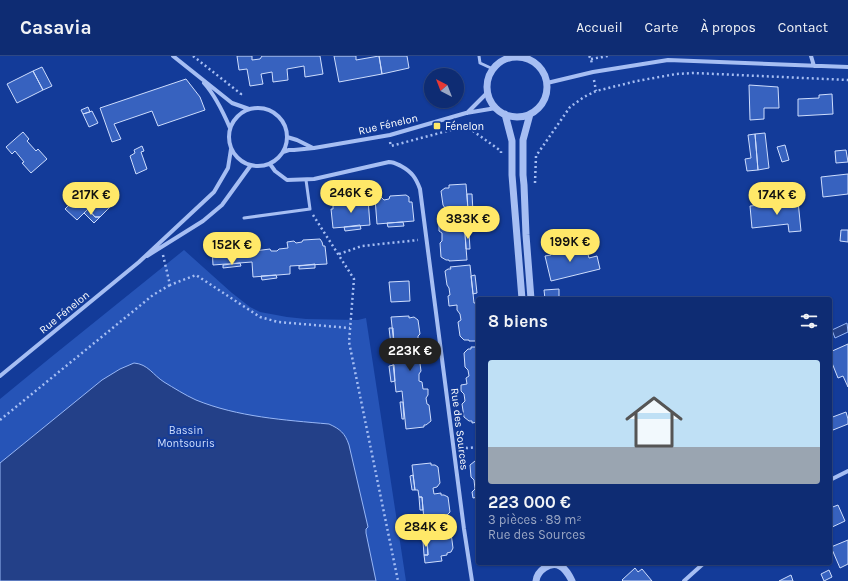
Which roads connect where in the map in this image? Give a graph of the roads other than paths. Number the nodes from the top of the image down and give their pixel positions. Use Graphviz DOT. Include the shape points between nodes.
graph roads {
  1 [pos="173,56"];
  2 [pos="479,56"];
  3 [pos="811,56"];
  4 [pos="514,57"];
  5 [pos="814,66"];
  6 [pos="188,67"];
  7 [pos="848,67"];
  8 [pos="493,69"];
  9 [pos="547,83"];
  10 [pos="488,92"];
  11 [pos="496,108"];
  12 [pos="250,109"];
  13 [pos="466,113"];
  14 [pos="505,114"];
  15 [pos="530,114"];
  16 [pos="230,128"];
  17 [pos="287,137"];
  18 [pos="314,148"];
  19 [pos="231,149"];
  20 [pos="283,152"];
  21 [pos="270,164"];
  22 [pos="251,165"];
  23 [pos="306,180"];
  24 [pos="244,218"];
  25 [pos="139,262"];
  26 [pos="522,297"];
  27 [pos="531,297"];
  28 [pos="0,376"];
  29 [pos="847,473"];
  30 [pos="832,479"];
  31 [pos="554,565"];
  32 [pos="560,565"];
  33 [pos="702,565"];
  34 [pos="541,567"];
  35 [pos="472,581"];
  36 [pos="536,581"];
  37 [pos="572,581"];
  38 [pos="684,581"];
  1 -- 6 [label="street"];
  2 -- 8 [label="lane" via="480,63"];
  3 -- 5 [label="street"];
  4 -- 8 [label="street" via="506,59"];
  4 -- 9 [label="street" via="523,57 539,66"];
  5 -- 7 [label="street"];
  5 -- 9 [label="street" via="668,60 593,72"];
  6 -- 12 [label="street" via="232,103"];
  6 -- 16 [label="street" via="208,87"];
  8 -- 10 [label="street" via="488,82"];
  9 -- 15 [label="street" via="544,101"];
  10 -- 11 [label="street"];
  10 -- 13 [label="street, Rue Fénelon"];
  11 -- 13 [label="street, Rue Fénelon"];
  11 -- 14 [label="street"];
  12 -- 16 [label="street" via="241,113"];
  12 -- 17 [label="street" via="267,108 274,112 286,127"];
  13 -- 18 [label="street, Rue Fénelon" via="390,135"];
  14 -- 15 [label="street" via="514,117"];
  14 -- 26 [label="street" via="512,141"];
  15 -- 27 [label="street" via="523,140 523,175"];
  16 -- 19 [label="street"];
  17 -- 18 [label="street"];
  17 -- 20 [label="street"];
  18 -- 20 [label="street, Rue Fénelon"];
  19 -- 22 [label="street" via="243,162"];
  19 -- 25 [label="street, Rue Fénelon" via="228,168 214,192"];
  20 -- 21 [label="street"];
  21 -- 22 [label="street"];
  21 -- 23 [label="street, Rue des Sources" via="287,180"];
  22 -- 25 [label="street, Rue Fénelon" via="222,205 203,221"];
  23 -- 24 [label="lane" via="310,209"];
  23 -- 35 [label="street, Rue des Sources" via="389,162 409,170 416,178 420,189"];
  25 -- 28 [label="street, Rue Fénelon"];
  29 -- 30 [label="street"];
  31 -- 34 [label="street"];
  32 -- 37 [label="street"];
  33 -- 38 [label="street"];
  34 -- 36 [label="street"];
}
